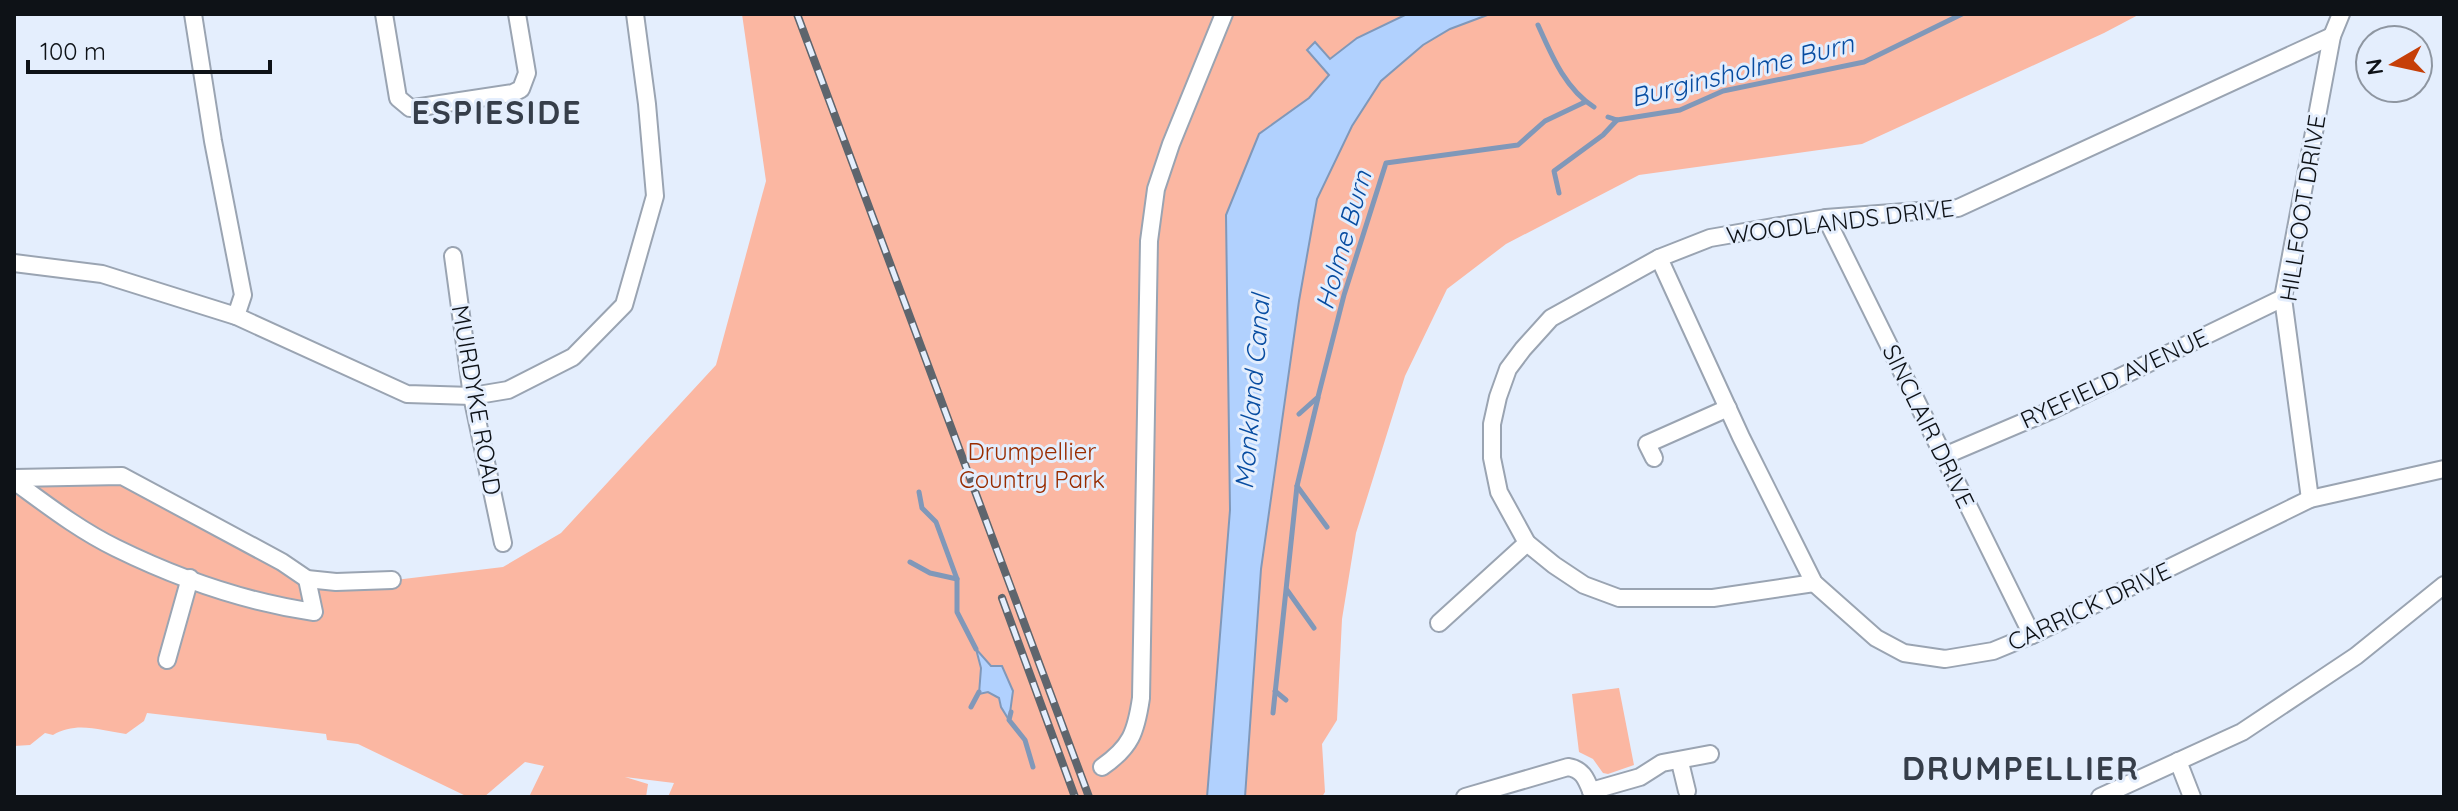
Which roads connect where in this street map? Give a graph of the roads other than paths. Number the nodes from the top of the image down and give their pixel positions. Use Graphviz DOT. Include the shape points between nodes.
graph roads {
  1 [pos="193,14"];
  2 [pos="384,14"];
  3 [pos="517,14"];
  4 [pos="635,14"];
  5 [pos="1224,14"];
  6 [pos="2341,14"];
  7 [pos="2332,36"];
  8 [pos="1826,218"];
  9 [pos="453,256"];
  10 [pos="1659,258"];
  11 [pos="14,263"];
  12 [pos="2283,298"];
  13 [pos="236,316"];
  14 [pos="472,396"];
  15 [pos="1728,408"];
  16 [pos="1647,444"];
  17 [pos="1944,456"];
  18 [pos="2444,469"];
  19 [pos="14,479"];
  20 [pos="2310,499"];
  21 [pos="503,543"];
  22 [pos="1527,543"];
  23 [pos="190,578"];
  24 [pos="307,579"];
  25 [pos="392,580"];
  26 [pos="1814,583"];
  27 [pos="2444,585"];
  28 [pos="1439,623"];
  29 [pos="2032,635"];
  30 [pos="167,660"];
  31 [pos="1710,754"];
  32 [pos="2178,761"];
  33 [pos="1680,762"];
  34 [pos="1102,767"];
  35 [pos="1687,791"];
  36 [pos="1592,794"];
  37 [pos="1465,797"];
  38 [pos="2100,797"];
  39 [pos="2192,797"];
  1 -- 13 [label="street" via="243,295"];
  2 -- 3 [label="street" via="398,98 410,108 521,89 527,73"];
  4 -- 14 [label="street" via="655,196 624,305 573,357 508,390"];
  5 -- 34 [label="street" via="1156,189 1149,241 1141,698 1133,736"];
  6 -- 7 [label="street, HILLFOOT DRIVE"];
  7 -- 8 [label="street, WOODLANDS DRIVE" via="1958,208"];
  7 -- 12 [label="street, HILLFOOT DRIVE"];
  8 -- 10 [label="street, WOODLANDS DRIVE" via="1710,238"];
  8 -- 17 [label="street, SINCLAIR DRIVE"];
  9 -- 14 [label="street, MUIRDYKE ROAD"];
  10 -- 15 [label="street, CARRICK DRIVE"];
  10 -- 22 [label="street, WOODLANDS DRIVE" via="1551,318 1508,369 1492,424 1492,458 1499,492"];
  11 -- 13 [label="street" via="102,274"];
  12 -- 17 [label="street, RYEFIELD AVENUE"];
  12 -- 20 [label="street, HILLFOOT DRIVE"];
  13 -- 14 [label="street" via="407,394"];
  14 -- 21 [label="street, MUIRDYKE ROAD"];
  15 -- 16 [label="street"];
  15 -- 26 [label="street, CARRICK DRIVE"];
  17 -- 29 [label="street, SINCLAIR DRIVE"];
  18 -- 20 [label="street, CARRICK DRIVE"];
  19 -- 23 [label="street" via="63,517 116,548"];
  19 -- 24 [label="street" via="122,476"];
  20 -- 29 [label="street, CARRICK DRIVE"];
  22 -- 26 [label="street, WOODLANDS DRIVE" via="1584,585 1619,598 1713,598"];
  22 -- 28 [label="street"];
  23 -- 24 [label="street" via="314,612"];
  23 -- 30 [label="street"];
  24 -- 25 [label="street"];
  26 -- 29 [label="street, CARRICK DRIVE" via="1876,638 1904,653 1945,659 1993,651"];
  27 -- 32 [label="street" via="2356,656 2242,732"];
  31 -- 33 [label="street"];
  32 -- 38 [label="street"];
  32 -- 39 [label="street"];
  33 -- 35 [label="street"];
  33 -- 36 [label="street" via="1662,763"];
  36 -- 37 [label="street" via="1584,775 1568,767"];
}
